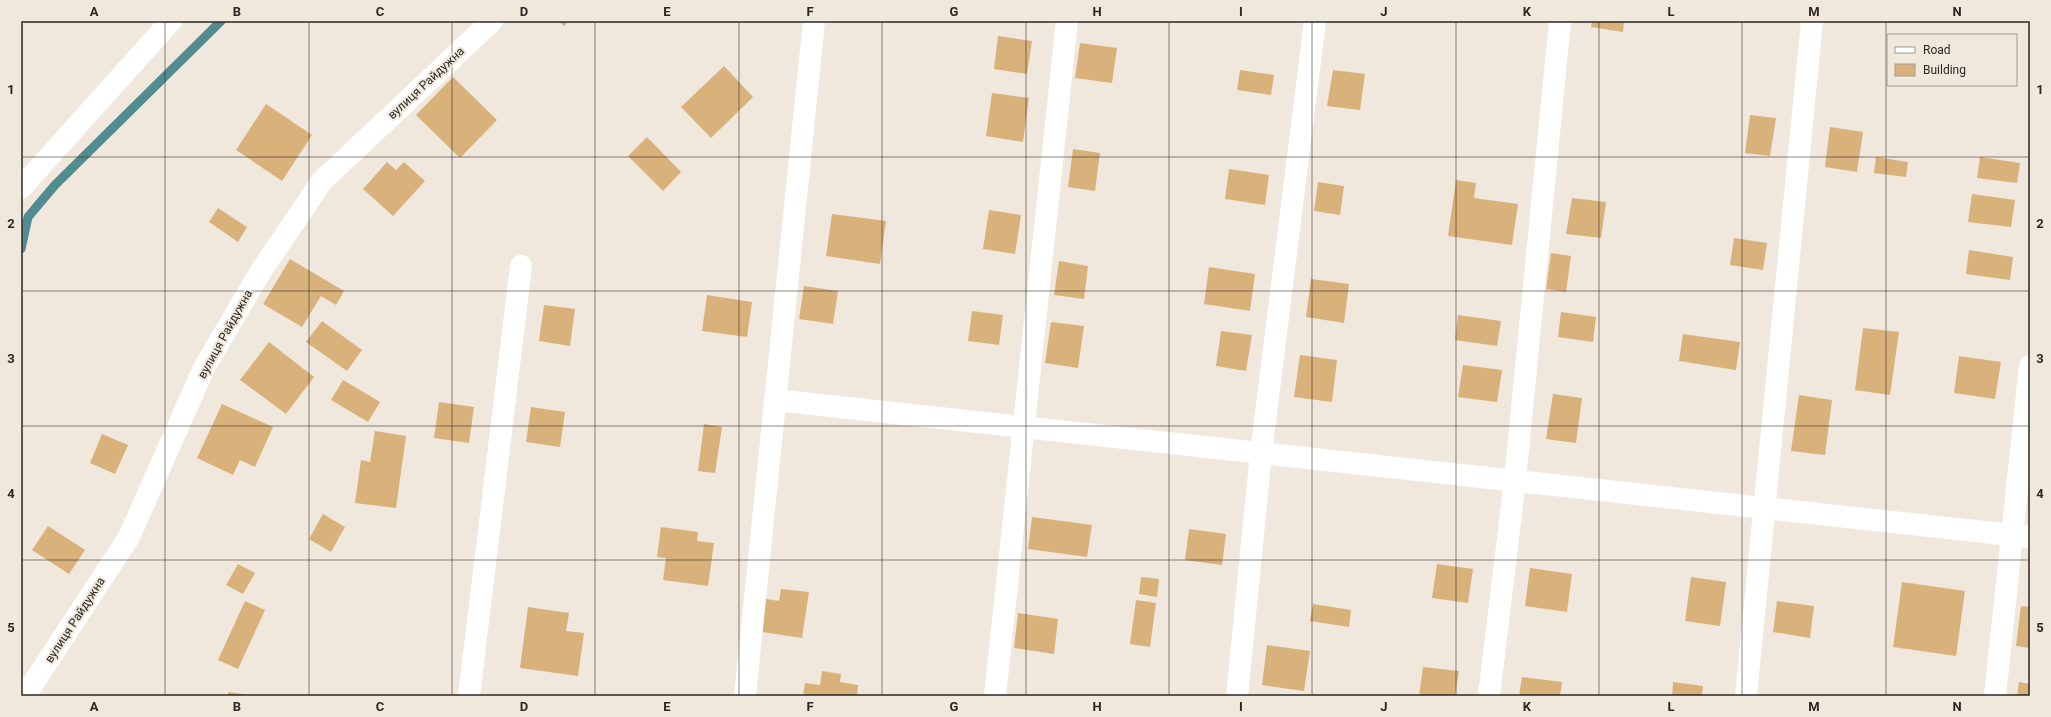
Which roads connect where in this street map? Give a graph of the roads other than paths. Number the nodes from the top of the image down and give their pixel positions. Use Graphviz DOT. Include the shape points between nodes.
graph roads {
  1 [pos="171,21"];
  2 [pos="492,21"];
  3 [pos="814,21"];
  4 [pos="1067,21"];
  5 [pos="1315,21"];
  6 [pos="1560,21"];
  7 [pos="1812,21"];
  8 [pos="21,188"];
  9 [pos="521,266"];
  10 [pos="2030,366"];
  11 [pos="776,400"];
  12 [pos="1024,427"];
  13 [pos="1261,453"];
  14 [pos="1515,480"];
  15 [pos="1765,507"];
  16 [pos="2021,536"];
  17 [pos="25,696"];
  18 [pos="469,696"];
  19 [pos="745,696"];
  20 [pos="995,696"];
  21 [pos="1237,696"];
  22 [pos="1489,696"];
  23 [pos="1746,696"];
  24 [pos="1995,696"];
  1 -- 8 [label="street"];
  2 -- 17 [label="street, вулиця Райдужна" via="322,181 259,274 204,368 129,537"];
  3 -- 11 [label="street"];
  4 -- 12 [label="street"];
  5 -- 13 [label="street"];
  6 -- 14 [label="street"];
  7 -- 15 [label="street"];
  9 -- 18 [label="street"];
  10 -- 16 [label="street"];
  11 -- 12 [label="street"];
  11 -- 19 [label="street"];
  12 -- 13 [label="street"];
  12 -- 20 [label="street"];
  13 -- 14 [label="street"];
  13 -- 21 [label="street"];
  14 -- 15 [label="street"];
  14 -- 22 [label="street"];
  15 -- 16 [label="street"];
  15 -- 23 [label="street"];
  16 -- 24 [label="street"];
}
